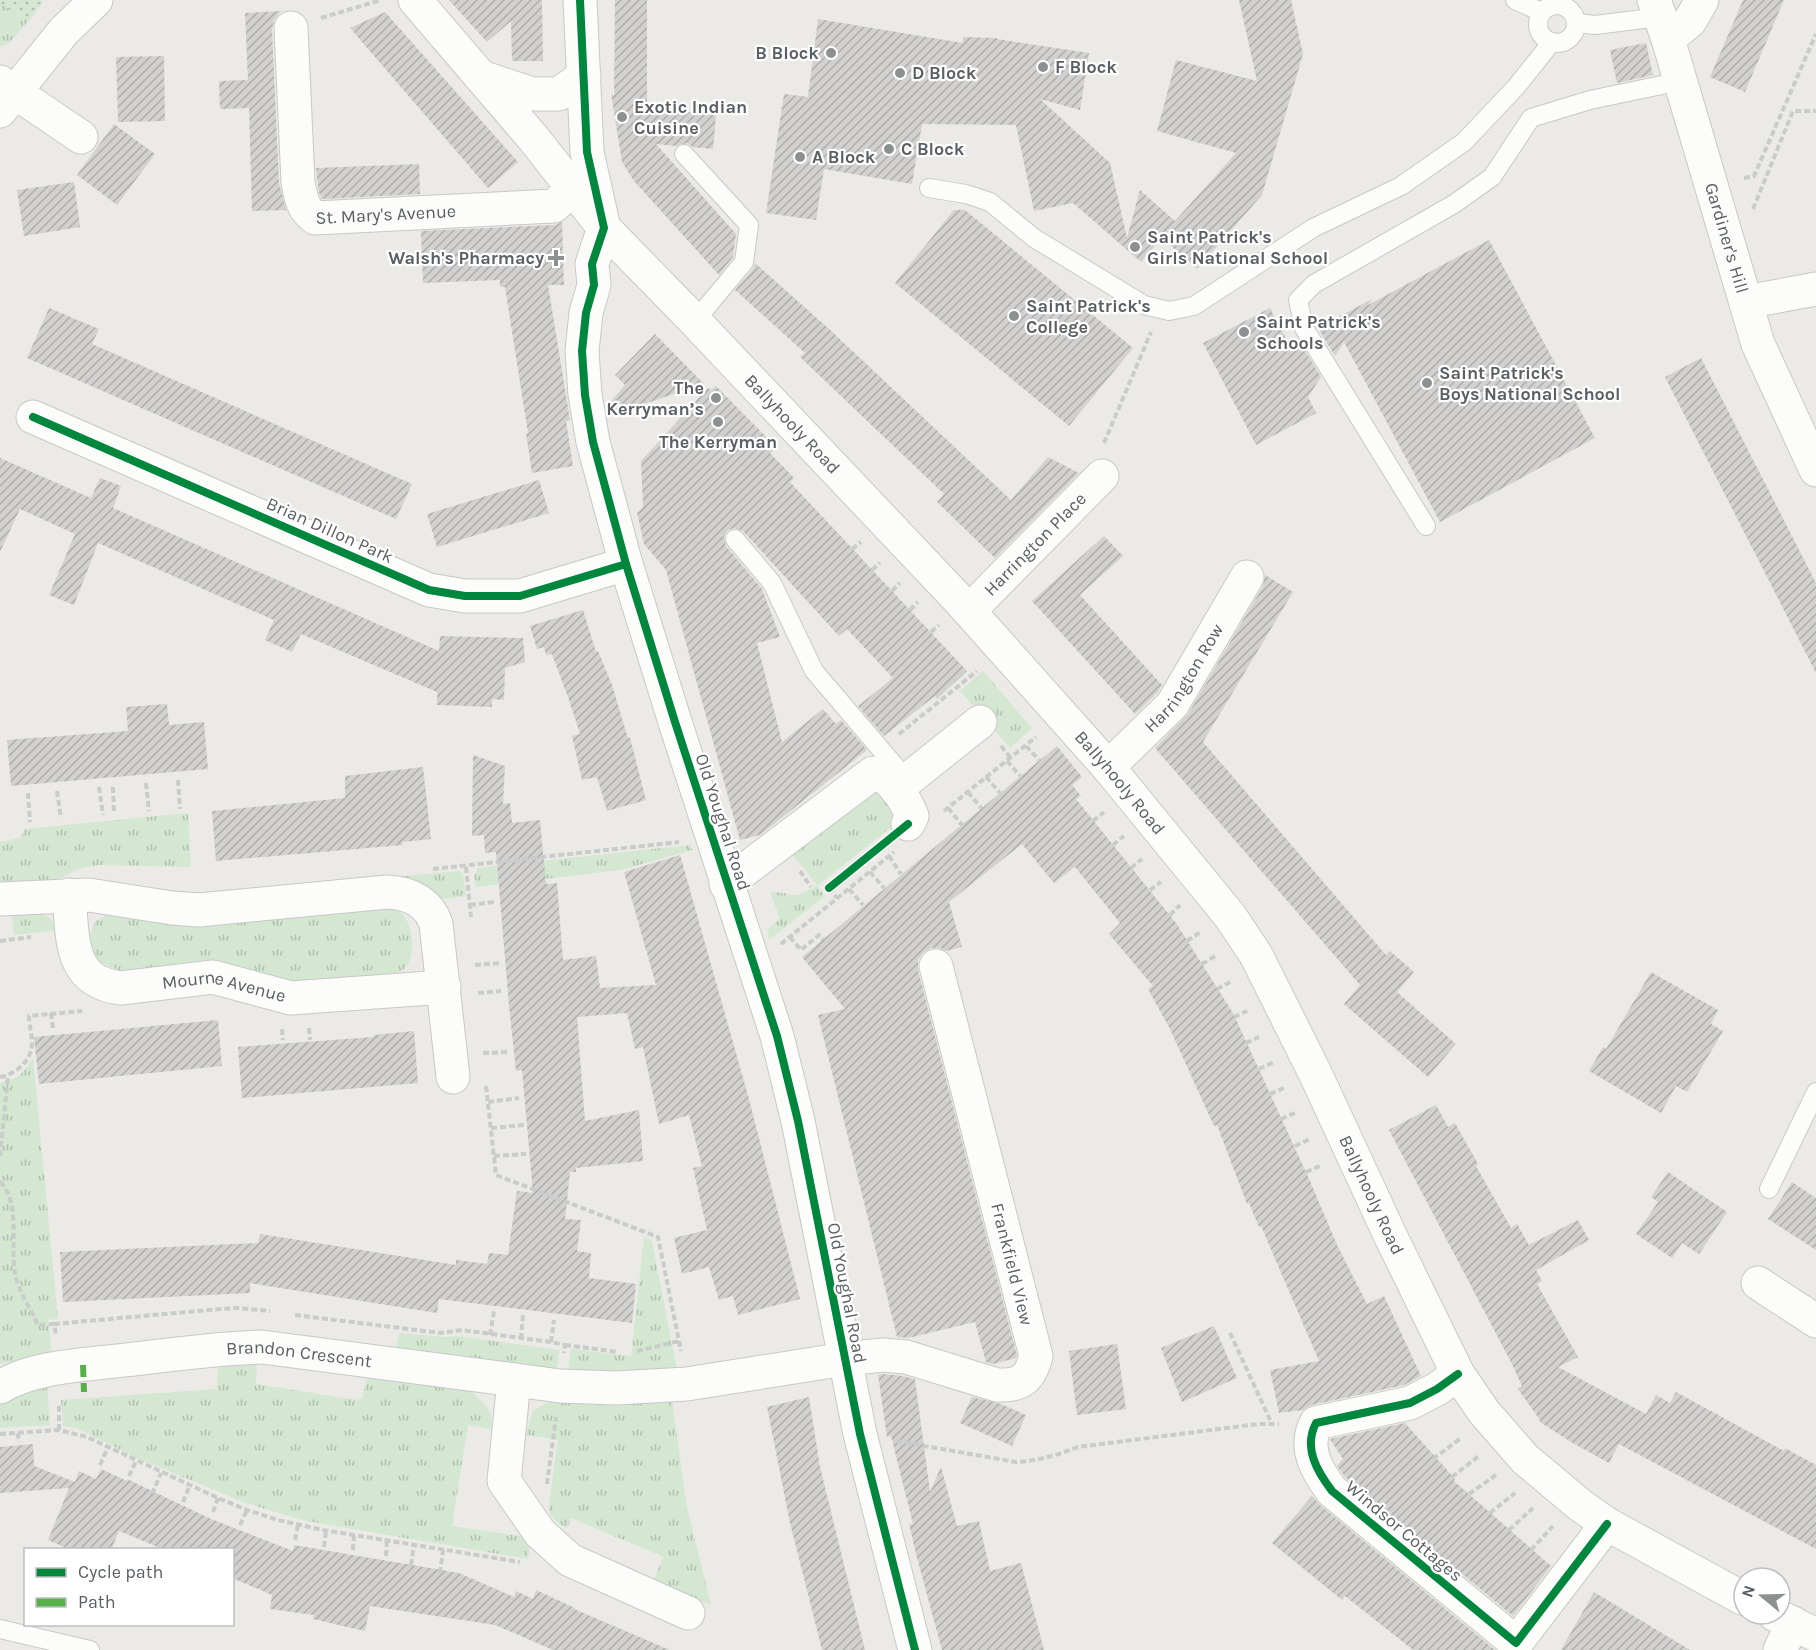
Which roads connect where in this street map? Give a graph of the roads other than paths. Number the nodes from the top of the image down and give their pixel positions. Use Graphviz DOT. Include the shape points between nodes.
graph roads {
  1 [pos="96,0"];
  2 [pos="415,0"];
  3 [pos="580,0"];
  4 [pos="1515,0"];
  5 [pos="1702,0"];
  6 [pos="1541,12"];
  7 [pos="1661,19"];
  8 [pos="1576,23"];
  9 [pos="291,28"];
  10 [pos="1552,42"];
  11 [pos="584,76"];
  12 [pos="481,77"];
  13 [pos="1681,81"];
  14 [pos="5,95"];
  15 [pos="81,136"];
  16 [pos="684,154"];
  17 [pos="929,188"];
  18 [pos="573,189"];
  19 [pos="604,228"];
  20 [pos="1816,289"];
  21 [pos="1746,302"];
  22 [pos="694,321"];
  23 [pos="33,417"];
  24 [pos="1816,470"];
  25 [pos="1101,476"];
  26 [pos="1426,526"];
  27 [pos="735,539"];
  28 [pos="626,564"];
  29 [pos="1247,577"];
  30 [pos="969,611"];
  31 [pos="980,722"];
  32 [pos="1108,767"];
  33 [pos="901,785"];
  34 [pos="908,824"];
  35 [pos="726,884"];
  36 [pos="69,895"];
  37 [pos="0,900"];
  38 [pos="936,966"];
  39 [pos="444,987"];
  40 [pos="453,1077"];
  41 [pos="1816,1092"];
  42 [pos="1769,1189"];
  43 [pos="1758,1283"];
  44 [pos="1816,1321"];
  45 [pos="845,1359"];
  46 [pos="1458,1374"];
  47 [pos="514,1380"];
  48 [pos="0,1387"];
  49 [pos="1607,1524"];
  50 [pos="1732,1592"];
  51 [pos="688,1612"];
  52 [pos="0,1629"];
  53 [pos="1514,1646"];
  54 [pos="90,1650"];
  55 [pos="915,1650"];
  1 -- 14 [label="street"];
  2 -- 12 [label="street, Ballyhooly Road"];
  3 -- 11 [label="street"];
  4 -- 6 [label="lane"];
  5 -- 7 [label="street" via="1690,21"];
  6 -- 8 [label="lane" via="1548,6 1568,6"];
  6 -- 10 [label="lane" via="1539,33"];
  7 -- 8 [label="lane"];
  7 -- 13 [label="street, Gardiner's Hill"];
  8 -- 10 [label="lane" via="1576,30 1565,42"];
  9 -- 18 [label="street, St. Mary's Avenue" via="298,182 302,203 315,218 555,206"];
  10 -- 17 [label="lane" via="1464,142 1401,186 1313,228 1194,306 1169,311 1144,305 1034,238 990,202"];
  11 -- 12 [label="street" via="559,94 532,94"];
  11 -- 19 [label="street" via="587,152"];
  12 -- 18 [label="street, Ballyhooly Road"];
  13 -- 21 [label="street, Gardiner's Hill"];
  13 -- 26 [label="lane" via="1590,100 1531,118 1492,177 1454,204 1314,284 1298,300 1304,328"];
  14 -- 15 [label="street"];
  16 -- 22 [label="lane" via="749,225 744,262"];
  18 -- 19 [label="street, Ballyhooly Road"];
  19 -- 22 [label="street, Ballyhooly Road"];
  19 -- 28 [label="street, Old Youghal Road" via="592,264 594,285 582,351 593,442"];
  20 -- 21 [label="street"];
  21 -- 24 [label="street, Gardiner's Hill" via="1758,344"];
  22 -- 30 [label="street, Ballyhooly Road"];
  23 -- 28 [label="street, Brian Dillon Park" via="429,590 465,596 520,596"];
  25 -- 30 [label="street, Harrington Place"];
  27 -- 33 [label="lane" via="772,584 814,671 880,749"];
  28 -- 35 [label="street, Old Youghal Road"];
  29 -- 32 [label="street, Harrington Row" via="1172,705"];
  30 -- 32 [label="street, Ballyhooly Road"];
  31 -- 33 [label="street"];
  32 -- 46 [label="street, Ballyhooly Road" via="1230,916 1256,955"];
  33 -- 34 [label="street" via="912,816"];
  33 -- 35 [label="street" via="873,773"];
  35 -- 45 [label="street, Old Youghal Road" via="777,1036 793,1099"];
  36 -- 37 [label="street"];
  36 -- 39 [label="street, Mourne Avenue" via="78,961 87,974 108,987 213,978 291,998"];
  36 -- 39 [label="street" via="199,910 400,893 433,913"];
  38 -- 45 [label="street, Frankfield View" via="1036,1356 1032,1370 1020,1384 1009,1386 906,1357"];
  39 -- 40 [label="street"];
  41 -- 42 [label="lane"];
  43 -- 44 [label="street"];
  45 -- 47 [label="street, Brandon Crescent" via="687,1384 616,1388"];
  45 -- 55 [label="street, Old Youghal Road"];
  46 -- 49 [label="street, Ballyhooly Road" via="1484,1412 1525,1459"];
  46 -- 53 [label="street, Windsor Cottages" via="1410,1403 1316,1424 1310,1443 1313,1459 1332,1491"];
  47 -- 48 [label="street, Brandon Crescent" via="262,1347 222,1348 83,1365 23,1375"];
  47 -- 51 [label="street" via="504,1481 540,1533 570,1560"];
  49 -- 50 [label="street, Ballyhooly Road"];
  49 -- 53 [label="street, Windsor Cottages"];
  52 -- 54 [label="lane"];
}
